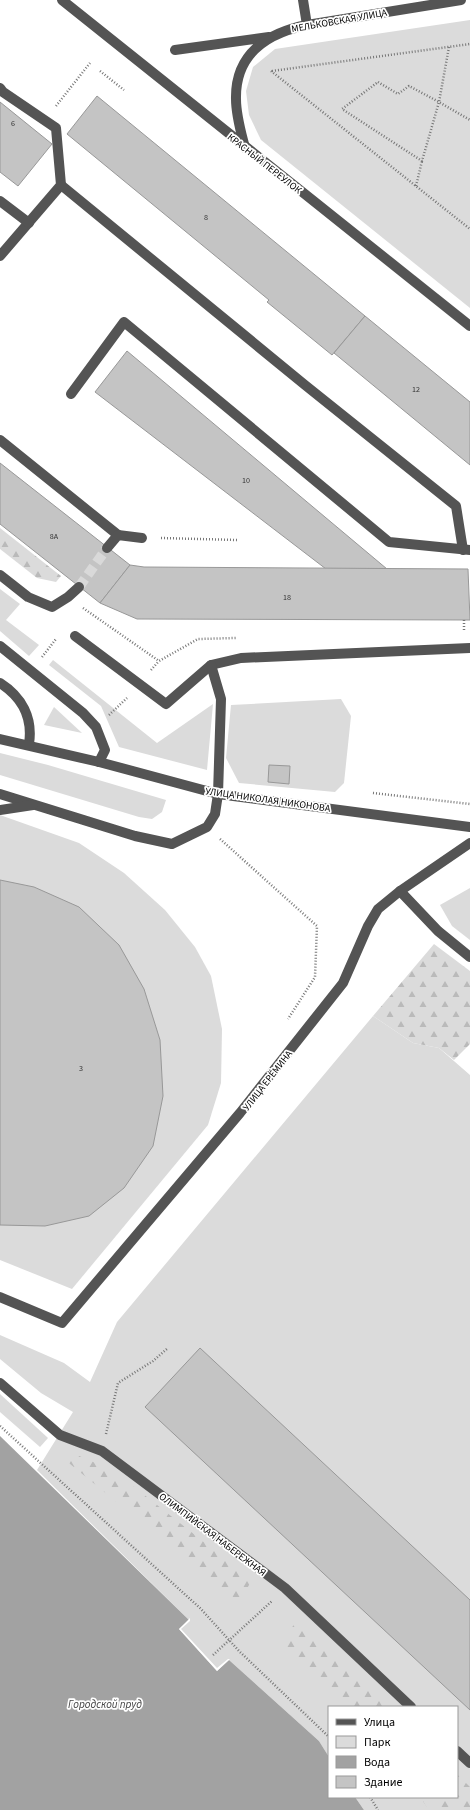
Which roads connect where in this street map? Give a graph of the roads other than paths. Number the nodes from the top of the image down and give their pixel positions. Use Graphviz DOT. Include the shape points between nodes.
graph roads {
  1 [pos="62,0"];
  2 [pos="303,0"];
  3 [pos="461,0"];
  4 [pos="307,25"];
  5 [pos="269,37"];
  6 [pos="175,50"];
  7 [pos="0,88"];
  8 [pos="245,148"];
  9 [pos="61,185"];
  10 [pos="0,201"];
  11 [pos="29,223"];
  12 [pos="2,251"];
  13 [pos="470,326"];
  14 [pos="71,394"];
  15 [pos="0,440"];
  16 [pos="118,535"];
  17 [pos="142,538"];
  18 [pos="107,548"];
  19 [pos="467,550"];
  20 [pos="0,575"];
  21 [pos="79,587"];
  22 [pos="75,636"];
  23 [pos="0,646"];
  24 [pos="470,648"];
  25 [pos="211,665"];
  26 [pos="0,683"];
  27 [pos="0,739"];
  28 [pos="29,744"];
  29 [pos="99,762"];
  30 [pos="0,794"];
  31 [pos="218,794"];
  32 [pos="35,804"];
  33 [pos="0,810"];
  34 [pos="470,828"];
  35 [pos="470,843"];
  36 [pos="400,891"];
  37 [pos="470,956"];
  38 [pos="0,1297"];
  39 [pos="0,1383"];
  40 [pos="410,1706"];
  41 [pos="458,1752"];
  42 [pos="470,1763"];
  1 -- 8 [label="street, КРАСНЫЙ ПЕРЕУЛОК"];
  2 -- 4 [label="street"];
  3 -- 4 [label="street, МЕЛЬКОВСКАЯ УЛИЦА"];
  4 -- 5 [label="street, МЕЛЬКОВСКАЯ УЛИЦА" via="286,29"];
  5 -- 6 [label="street"];
  5 -- 8 [label="street, МЕЛЬКОВСКАЯ УЛИЦА" via="250,53 240,72 236,98"];
  7 -- 9 [label="street" via="56,128"];
  8 -- 13 [label="street, КРАСНЫЙ ПЕРЕУЛОК"];
  9 -- 11 [label="street"];
  9 -- 19 [label="street" via="456,506"];
  10 -- 11 [label="street"];
  11 -- 12 [label="street"];
  14 -- 19 [label="street" via="124,322 389,542"];
  15 -- 16 [label="street"];
  16 -- 17 [label="street"];
  16 -- 18 [label="street"];
  20 -- 21 [label="street" via="28,597 52,607"];
  22 -- 25 [label="street" via="166,704"];
  23 -- 29 [label="street" via="88,717 96,727 105,750"];
  24 -- 25 [label="street" via="241,658"];
  25 -- 31 [label="street" via="221,698"];
  26 -- 28 [label="street" via="12,691 26,709 31,733"];
  27 -- 28 [label="street, УЛИЦА НИКОЛАЯ НИКОНОВА"];
  28 -- 29 [label="street, УЛИЦА НИКОЛАЯ НИКОНОВА"];
  29 -- 31 [label="street, УЛИЦА НИКОЛАЯ НИКОНОВА"];
  30 -- 32 [label="street"];
  31 -- 32 [label="street" via="215,814 207,827 172,844 135,836"];
  31 -- 34 [label="street, УЛИЦА НИКОЛАЯ НИКОНОВА"];
  32 -- 33 [label="street"];
  35 -- 36 [label="street, УЛИЦА ЕРЁМИНА"];
  36 -- 37 [label="street" via="438,931"];
  36 -- 38 [label="street, УЛИЦА ЕРЁМИНА" via="378,909 343,983 240,1113 62,1323"];
  39 -- 40 [label="street, ОЛИМПИЙСКАЯ НАБЕРЕЖНАЯ" via="60,1435 102,1451 285,1588"];
  41 -- 42 [label="street"];
}
